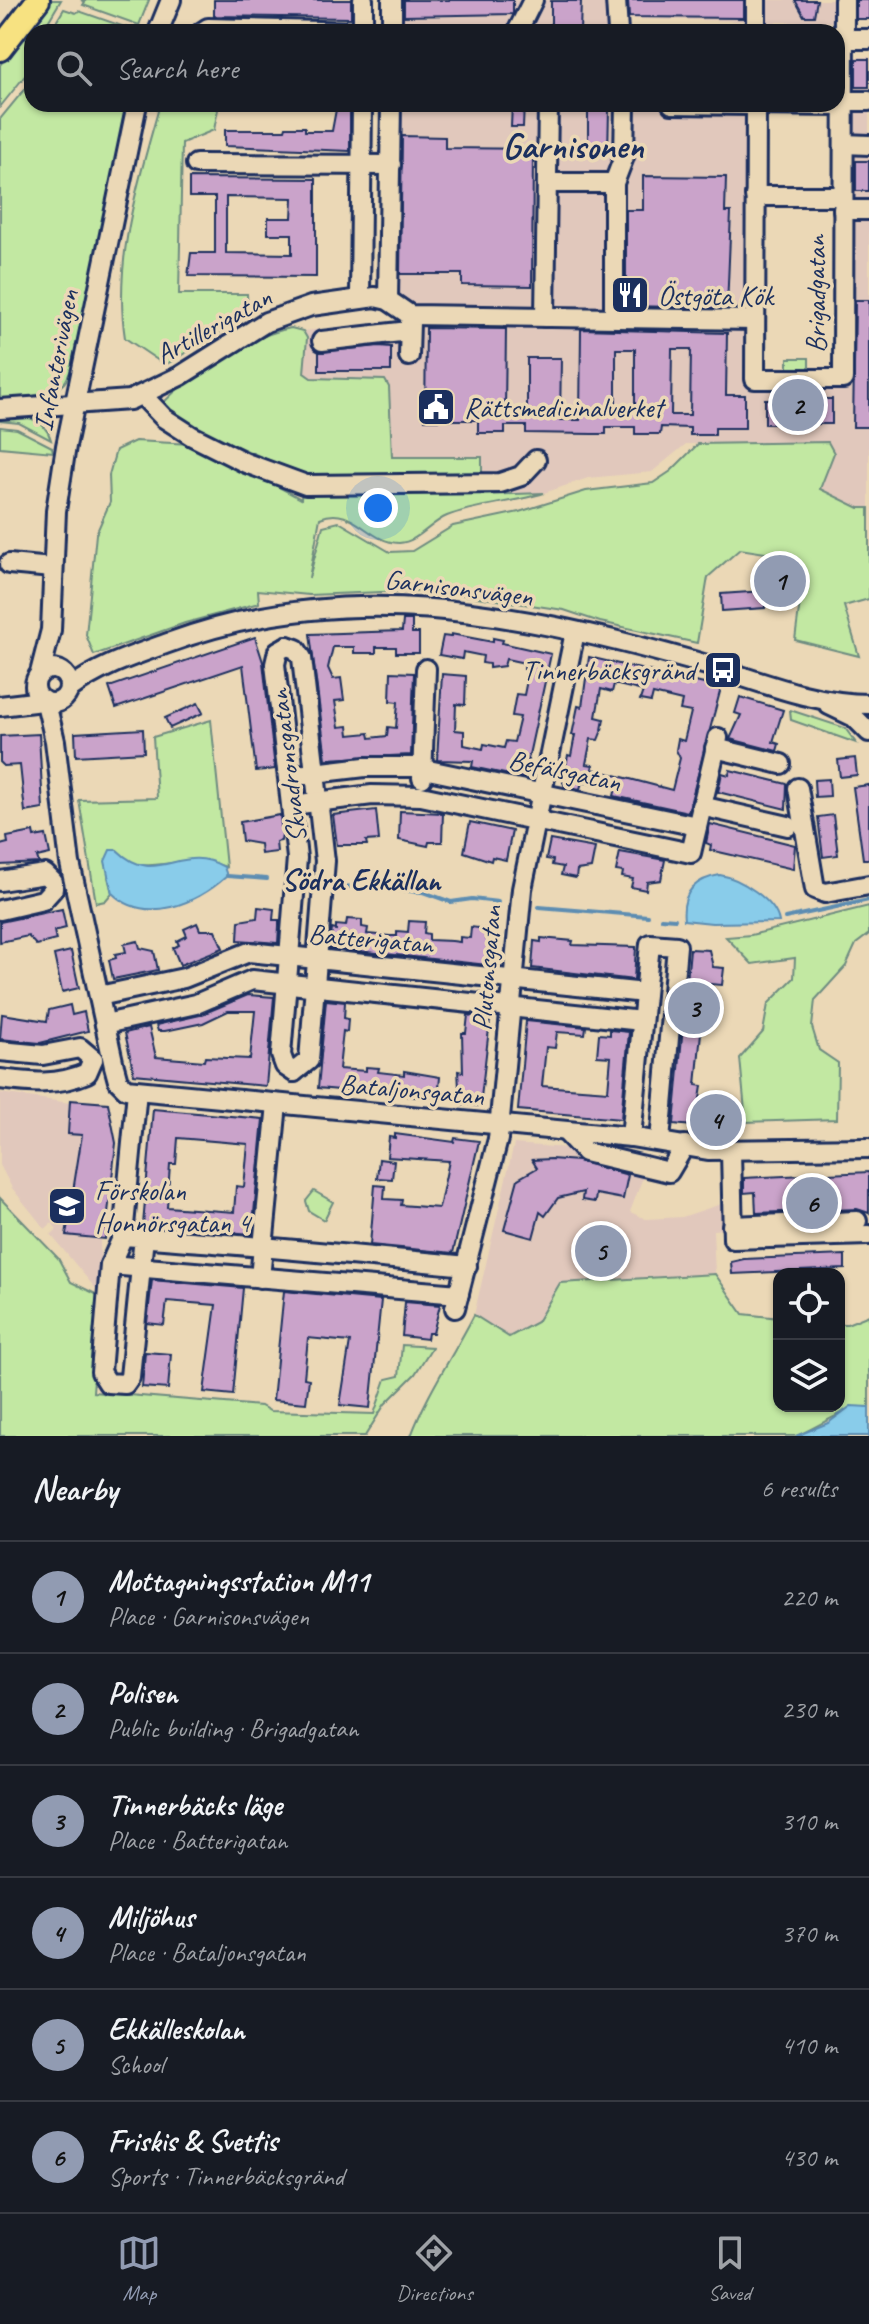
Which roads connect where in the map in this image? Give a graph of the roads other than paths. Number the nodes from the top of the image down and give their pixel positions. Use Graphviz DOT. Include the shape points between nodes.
graph roads {
  1 [pos="38,0"];
  2 [pos="171,0"];
  3 [pos="363,0"];
  4 [pos="392,0"];
  5 [pos="533,0"];
  6 [pos="616,0"];
  7 [pos="756,0"];
  8 [pos="844,0"];
  9 [pos="161,24"];
  10 [pos="363,24"];
  11 [pos="392,24"];
  12 [pos="521,24"];
  13 [pos="618,24"];
  14 [pos="756,24"];
  15 [pos="842,24"];
  16 [pos="845,39"];
  17 [pos="869,39"];
  18 [pos="0,49"];
  19 [pos="869,101"];
  20 [pos="845,103"];
  21 [pos="135,112"];
  22 [pos="362,112"];
  23 [pos="391,112"];
  24 [pos="548,112"];
  25 [pos="625,112"];
  26 [pos="756,112"];
  27 [pos="844,112"];
  28 [pos="844,144"];
  29 [pos="869,145"];
  30 [pos="196,164"];
  31 [pos="362,165"];
  32 [pos="391,165"];
  33 [pos="547,183"];
  34 [pos="614,183"];
  35 [pos="755,196"];
  36 [pos="843,203"];
  37 [pos="869,210"];
  38 [pos="360,297"];
  39 [pos="388,300"];
  40 [pos="545,317"];
  41 [pos="614,317"];
  42 [pos="755,320"];
  43 [pos="410,323"];
  44 [pos="322,341"];
  45 [pos="409,356"];
  46 [pos="143,396"];
  47 [pos="74,406"];
  48 [pos="0,409"];
  49 [pos="536,460"];
  50 [pos="9,564"];
  51 [pos="52,568"];
  52 [pos="282,612"];
  53 [pos="51,630"];
  54 [pos="575,632"];
  55 [pos="287,646"];
  56 [pos="426,669"];
  57 [pos="38,676"];
  58 [pos="57,689"];
  59 [pos="815,697"];
  60 [pos="4,704"];
  61 [pos="869,704"];
  62 [pos="866,728"];
  63 [pos="781,764"];
  64 [pos="422,768"];
  65 [pos="317,773"];
  66 [pos="289,776"];
  67 [pos="798,788"];
  68 [pos="542,793"];
  69 [pos="421,796"];
  70 [pos="320,801"];
  71 [pos="292,805"];
  72 [pos="701,806"];
  73 [pos="630,812"];
  74 [pos="536,821"];
  75 [pos="697,826"];
  76 [pos="788,826"];
  77 [pos="624,839"];
  78 [pos="73,878"];
  79 [pos="0,881"];
  80 [pos="53,882"];
  81 [pos="869,885"];
  82 [pos="0,910"];
  83 [pos="290,959"];
  84 [pos="318,962"];
  85 [pos="513,980"];
  86 [pos="287,984"];
  87 [pos="315,989"];
  88 [pos="645,993"];
  89 [pos="99,996"];
  90 [pos="510,1008"];
  91 [pos="642,1021"];
  92 [pos="105,1024"];
  93 [pos="0,1051"];
  94 [pos="102,1057"];
  95 [pos="294,1072"];
  96 [pos="0,1079"];
  97 [pos="137,1091"];
  98 [pos="284,1105"];
  99 [pos="500,1125"];
  100 [pos="566,1132"];
  101 [pos="631,1137"];
  102 [pos="660,1141"];
  103 [pos="685,1145"];
  104 [pos="869,1148"];
  105 [pos="731,1151"];
  106 [pos="863,1228"];
  107 [pos="123,1236"];
  108 [pos="144,1237"];
  109 [pos="263,1248"];
  110 [pos="352,1256"];
  111 [pos="110,1265"];
  112 [pos="467,1266"];
  113 [pos="141,1267"];
  114 [pos="260,1278"];
  115 [pos="332,1284"];
  1 -- 18 [label="main road"];
  2 -- 9 [label="street"];
  3 -- 10 [label="street"];
  4 -- 11 [label="street"];
  5 -- 12 [label="street"];
  6 -- 13 [label="street"];
  7 -- 14 [label="street"];
  8 -- 15 [label="street, Brigadgatan"];
  16 -- 17 [label="street"];
  19 -- 20 [label="street"];
  21 -- 47 [label="street, Infanterivägen"];
  22 -- 31 [label="street"];
  23 -- 32 [label="street"];
  24 -- 33 [label="street"];
  25 -- 34 [label="street" via="624,157"];
  26 -- 35 [label="street, Brigadgatan"];
  27 -- 28 [label="street, Brigadgatan"];
  28 -- 29 [label="street"];
  28 -- 36 [label="street, Brigadgatan"];
  30 -- 31 [label="street"];
  31 -- 32 [label="street"];
  31 -- 38 [label="street"];
  32 -- 39 [label="street"];
  33 -- 34 [label="street"];
  33 -- 40 [label="street"];
  34 -- 41 [label="street"];
  35 -- 36 [label="street"];
  35 -- 42 [label="street, Brigadgatan"];
  36 -- 37 [label="street"];
  36 -- 42 [label="street, Brigadgatan" via="843,379 755,379"];
  38 -- 39 [label="street, Artillerigatan"];
  38 -- 46 [label="street, Artillerigatan" via="266,322"];
  39 -- 43 [label="street, Artillerigatan"];
  40 -- 41 [label="street"];
  40 -- 43 [label="street"];
  41 -- 42 [label="street"];
  43 -- 44 [label="street"];
  43 -- 45 [label="street"];
  46 -- 47 [label="street, Artillerigatan"];
  46 -- 49 [label="street" via="192,436 306,485 500,483 521,476"];
  47 -- 48 [label="street, Artillerigatan"];
  47 -- 51 [label="street, Infanterivägen"];
  50 -- 51 [label="street"];
  51 -- 53 [label="street, Infanterivägen"];
  52 -- 54 [label="street, Garnisonsvägen" via="414,606"];
  52 -- 55 [label="street, Skvadronsgatan"];
  52 -- 58 [label="street, Garnisonsvägen" via="199,632 96,669"];
  53 -- 57 [label="street, Infanterivägen"];
  53 -- 58 [label="street, Infanterivägen" via="59,654"];
  54 -- 59 [label="street, Garnisonsvägen"];
  54 -- 68 [label="street, Plutonsgatan"];
  55 -- 65 [label="street, Skvadronsgatan" via="302,658"];
  55 -- 66 [label="street, Skvadronsgatan" via="278,651 275,664"];
  56 -- 64 [label="street"];
  57 -- 58 [label="street" via="49,669"];
  57 -- 58 [label="street" via="35,691"];
  57 -- 60 [label="street, Garnisonsvägen"];
  58 -- 60 [label="street, Garnisonsvägen"];
  58 -- 78 [label="street" via="55,741"];
  59 -- 61 [label="street, Garnisonsvägen"];
  59 -- 62 [label="street, Garnisonsvägen"];
  61 -- 62 [label="street" via="861,715"];
  63 -- 72 [label="street" via="717,743"];
  64 -- 65 [label="street, Befälsgatan"];
  64 -- 68 [label="street, Befälsgatan"];
  64 -- 69 [label="street"];
  65 -- 66 [label="street, Befälsgatan"];
  65 -- 70 [label="street, Skvadronsgatan"];
  66 -- 71 [label="street, Skvadronsgatan"];
  67 -- 81 [label="street" via="815,889 825,893"];
  68 -- 73 [label="street, Befälsgatan"];
  68 -- 74 [label="street, Plutonsgatan"];
  69 -- 70 [label="street, Befälsgatan"];
  69 -- 74 [label="street, Befälsgatan"];
  70 -- 71 [label="street, Befälsgatan"];
  70 -- 84 [label="street, Skvadronsgatan" via="325,861"];
  71 -- 83 [label="street, Skvadronsgatan" via="297,858"];
  72 -- 75 [label="street"];
  72 -- 76 [label="street"];
  73 -- 75 [label="street, Befälsgatan"];
  73 -- 77 [label="street"];
  74 -- 77 [label="street, Befälsgatan"];
  74 -- 85 [label="street, Plutonsgatan" via="522,889"];
  75 -- 77 [label="street, Befälsgatan" via="691,853"];
  78 -- 80 [label="street"];
  78 -- 89 [label="street"];
  79 -- 80 [label="street" via="38,873"];
  80 -- 82 [label="street" via="50,896 43,900"];
  83 -- 84 [label="street, Batterigatan"];
  83 -- 86 [label="street, Skvadronsgatan"];
  83 -- 89 [label="street, Batterigatan" via="244,953 184,978"];
  84 -- 85 [label="street, Batterigatan"];
  84 -- 87 [label="street, Skvadronsgatan"];
  85 -- 88 [label="street, Batterigatan"];
  85 -- 90 [label="street, Plutonsgatan"];
  86 -- 87 [label="street, Batterigatan"];
  86 -- 92 [label="street, Batterigatan" via="245,982 196,1004"];
  86 -- 95 [label="street, Skvadronsgatan" via="281,1055"];
  87 -- 90 [label="street, Batterigatan"];
  87 -- 95 [label="street, Skvadronsgatan" via="309,1060"];
  88 -- 91 [label="street"];
  88 -- 102 [label="street" via="650,944 677,946"];
  89 -- 92 [label="street"];
  90 -- 91 [label="street, Batterigatan"];
  90 -- 99 [label="street, Plutonsgatan"];
  91 -- 101 [label="street"];
  92 -- 94 [label="street"];
  93 -- 94 [label="street" via="43,1055 80,1048"];
  94 -- 96 [label="street" via="87,1073 58,1082"];
  94 -- 97 [label="street" via="126,1089"];
  95 -- 98 [label="street, Skvadronsgatan"];
  97 -- 98 [label="street, Bataljonsgatan"];
  97 -- 107 [label="street"];
  98 -- 99 [label="street, Bataljonsgatan"];
  98 -- 109 [label="street, Skvadronsgatan"];
  99 -- 100 [label="street, Bataljonsgatan"];
  99 -- 112 [label="street, Plutonsgatan"];
  100 -- 101 [label="street, Bataljonsgatan"];
  100 -- 103 [label="street" via="585,1152 669,1172"];
  101 -- 102 [label="street, Bataljonsgatan"];
  102 -- 103 [label="street, Bataljonsgatan"];
  103 -- 105 [label="street, Bataljonsgatan"];
  104 -- 105 [label="street, Bataljonsgatan"];
  105 -- 106 [label="street" via="733,1233"];
  107 -- 108 [label="street"];
  107 -- 111 [label="street"];
  108 -- 109 [label="street"];
  108 -- 113 [label="street"];
  109 -- 110 [label="street"];
  109 -- 114 [label="street, Skvadronsgatan"];
  110 -- 112 [label="street"];
  110 -- 115 [label="street"];
  111 -- 113 [label="street"];
  111 -- 113 [label="street" via="101,1372 104,1381 122,1384 131,1372"];
  112 -- 115 [label="street, Plutonsgatan" via="457,1301"];
  113 -- 114 [label="street"];
  114 -- 115 [label="street"];
}
